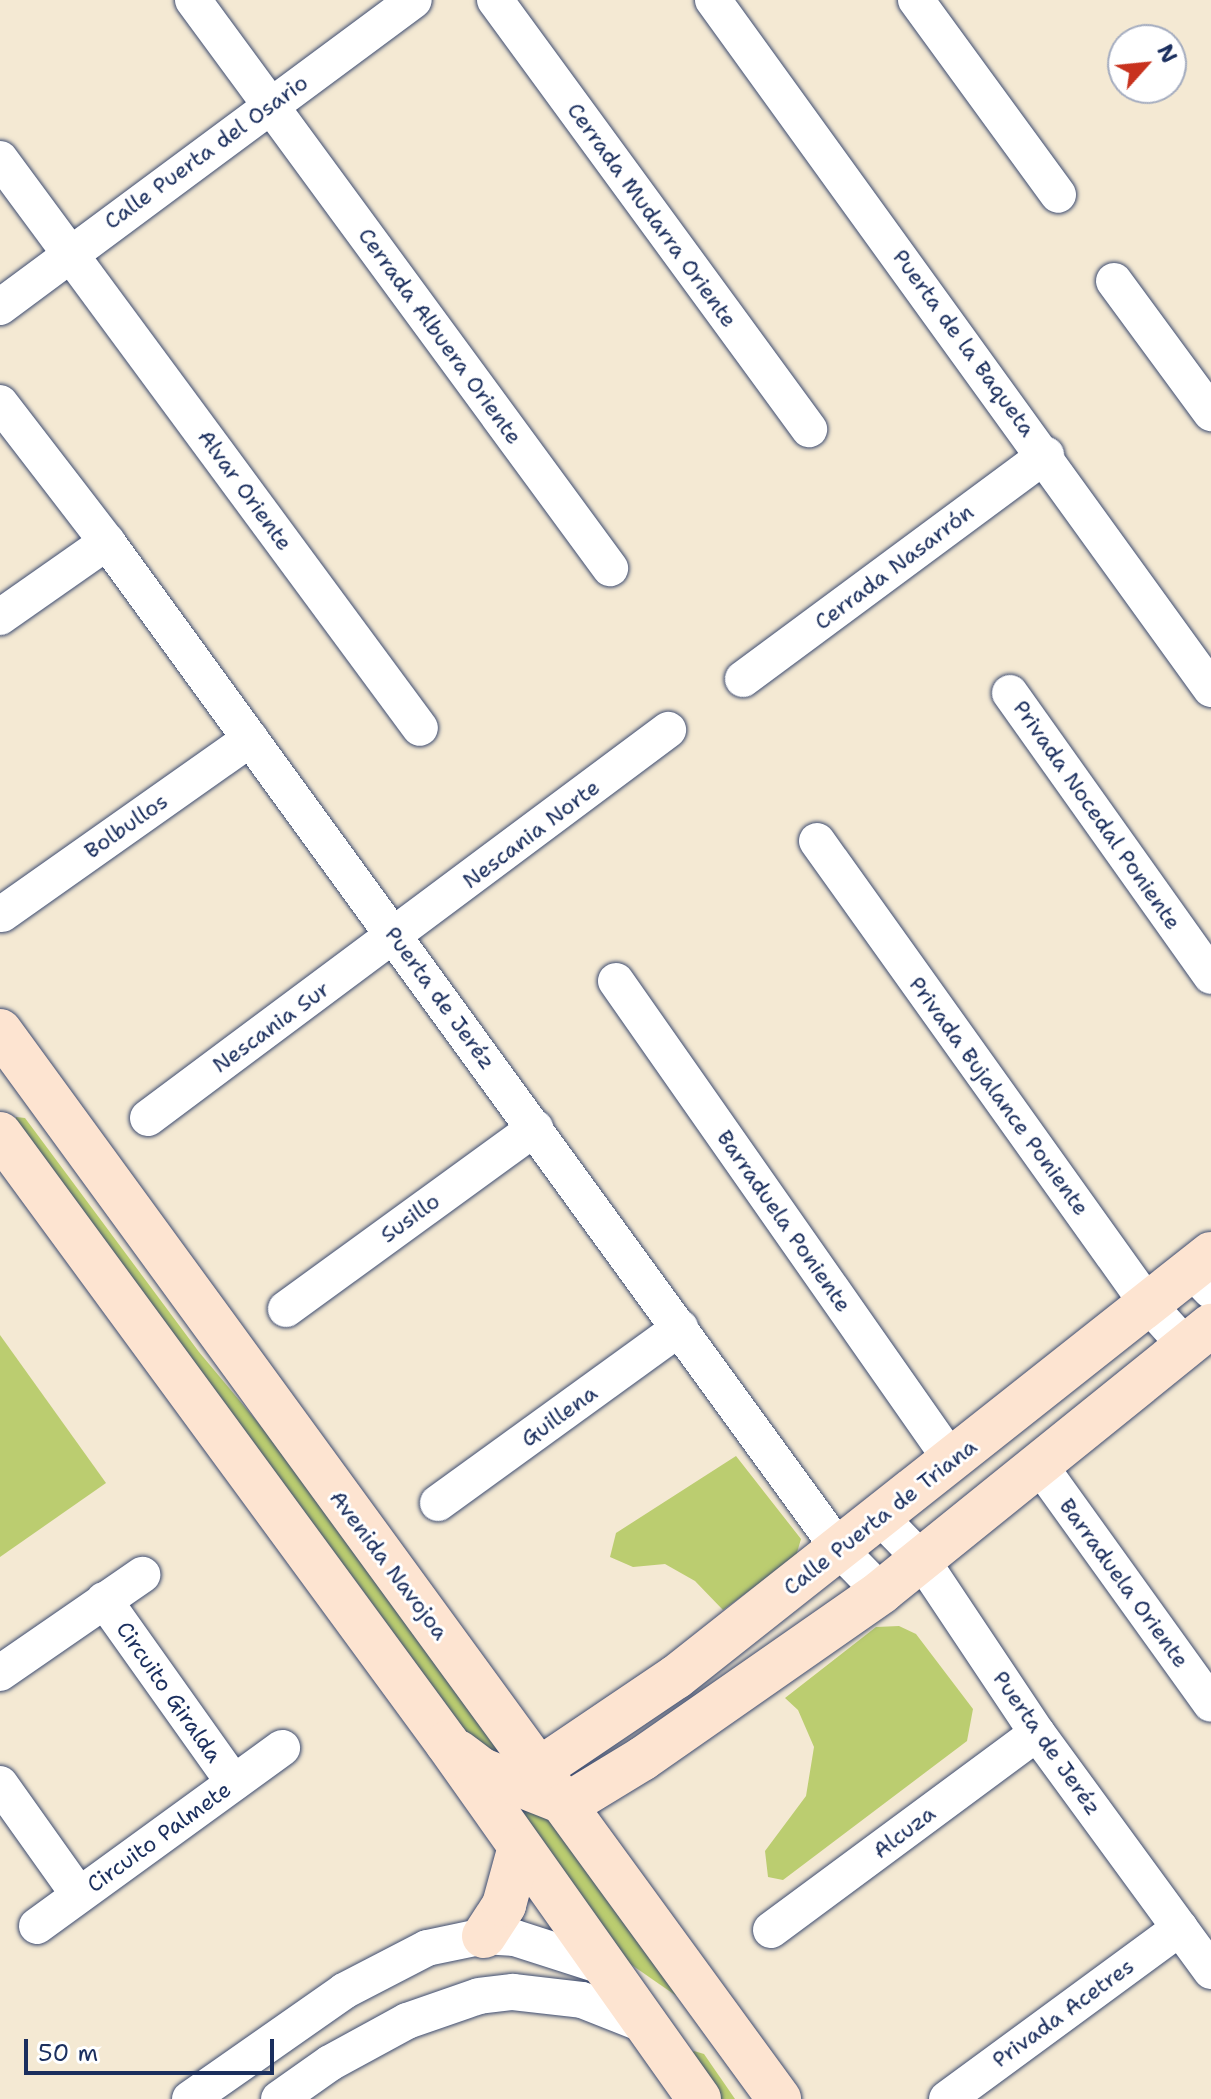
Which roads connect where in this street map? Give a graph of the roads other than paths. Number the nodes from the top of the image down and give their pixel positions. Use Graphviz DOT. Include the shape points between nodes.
graph roads {
  1 [pos="193,0"];
  2 [pos="414,0"];
  3 [pos="495,0"];
  4 [pos="713,0"];
  5 [pos="916,0"];
  6 [pos="270,104"];
  7 [pos="0,159"];
  8 [pos="1058,195"];
  9 [pos="70,252"];
  10 [pos="1114,281"];
  11 [pos="0,307"];
  12 [pos="0,403"];
  13 [pos="1211,413"];
  14 [pos="809,429"];
  15 [pos="1046,455"];
  16 [pos="107,542"];
  17 [pos="610,568"];
  18 [pos="0,617"];
  19 [pos="743,679"];
  20 [pos="1211,689"];
  21 [pos="1010,693"];
  22 [pos="420,728"];
  23 [pos="668,730"];
  24 [pos="250,739"];
  25 [pos="817,841"];
  26 [pos="2,914"];
  27 [pos="394,937"];
  28 [pos="1211,976"];
  29 [pos="616,981"];
  30 [pos="5,1049"];
  31 [pos="148,1118"];
  32 [pos="535,1128"];
  33 [pos="0,1134"];
  34 [pos="1204,1271"];
  35 [pos="1147,1303"];
  36 [pos="286,1309"];
  37 [pos="680,1328"];
  38 [pos="1199,1336"];
  39 [pos="1044,1459"];
  40 [pos="952,1461"];
  41 [pos="438,1503"];
  42 [pos="880,1517"];
  43 [pos="840,1550"];
  44 [pos="921,1559"];
  45 [pos="142,1575"];
  46 [pos="881,1592"];
  47 [pos="104,1600"];
  48 [pos="0,1673"];
  49 [pos="676,1677"];
  50 [pos="1211,1704"];
  51 [pos="702,1714"];
  52 [pos="1037,1733"];
  53 [pos="447,1743"];
  54 [pos="282,1748"];
  55 [pos="541,1768"];
  56 [pos="234,1783"];
  57 [pos="0,1784"];
  58 [pos="568,1804"];
  59 [pos="519,1850"];
  60 [pos="79,1895"];
  61 [pos="37,1926"];
  62 [pos="1180,1928"];
  63 [pos="771,1930"];
  64 [pos="475,1937"];
  65 [pos="605,1967"];
  66 [pos="1211,1971"];
  67 [pos="479,1996"];
  68 [pos="300,2022"];
  69 [pos="645,2025"];
  70 [pos="746,2054"];
  71 [pos="330,2063"];
  72 [pos="190,2099"];
  73 [pos="279,2099"];
  74 [pos="699,2099"];
  75 [pos="779,2099"];
  76 [pos="947,2099"];
  1 -- 6 [label="street, Cerrada Albuera Oriente"];
  2 -- 6 [label="street, Calle Puerta del Osario"];
  3 -- 14 [label="street, Cerrada Mudarra Oriente"];
  4 -- 15 [label="street, Puerta de la Baqueta"];
  5 -- 8 [label="street"];
  6 -- 9 [label="street, Calle Puerta del Osario"];
  6 -- 17 [label="street, Cerrada Albuera Oriente"];
  7 -- 9 [label="street, Alvar Oriente"];
  9 -- 11 [label="street, Calle Puerta del Osario"];
  9 -- 22 [label="street, Alvar Oriente"];
  10 -- 13 [label="street"];
  12 -- 16 [label="street, Puerta de Jeréz"];
  15 -- 19 [label="street, Cerrada Nasarrón"];
  15 -- 20 [label="street, Puerta de la Baqueta"];
  16 -- 18 [label="street"];
  16 -- 24 [label="street, Puerta de Jeréz"];
  21 -- 28 [label="street, Privada Nocedal Poniente"];
  23 -- 27 [label="street, Nescania Norte"];
  24 -- 26 [label="street, Bolbullos"];
  24 -- 27 [label="street, Puerta de Jeréz"];
  25 -- 35 [label="street, Privada Bujalance Poniente"];
  27 -- 31 [label="street, Nescania Sur"];
  27 -- 32 [label="street, Puerta de Jeréz"];
  29 -- 40 [label="street, Barraduela Poniente"];
  30 -- 55 [label="street, Avenida Navojoa"];
  32 -- 36 [label="street, Susillo"];
  32 -- 37 [label="street, Puerta de Jeréz"];
  33 -- 53 [label="street"];
  34 -- 35 [label="street, Calle Puerta de Triana"];
  35 -- 38 [label="street, Privada Bujalance Poniente"];
  35 -- 40 [label="street, Calle Puerta de Triana"];
  37 -- 41 [label="street, Guillena"];
  37 -- 43 [label="street, Puerta de Jeréz"];
  38 -- 39 [label="street"];
  39 -- 44 [label="street"];
  39 -- 50 [label="street, Barraduela Oriente" via="1048,1477"];
  40 -- 42 [label="street, Calle Puerta de Triana"];
  42 -- 43 [label="street, Calle Puerta de Triana"];
  42 -- 44 [label="street, Puerta de Jeréz"];
  43 -- 46 [label="street, Puerta de Jeréz"];
  43 -- 49 [label="street, Calle Puerta de Triana"];
  44 -- 46 [label="street"];
  44 -- 52 [label="street, Puerta de Jeréz"];
  45 -- 47 [label="street"];
  46 -- 51 [label="street"];
  47 -- 48 [label="street"];
  47 -- 56 [label="street, Circuito Giralda"];
  49 -- 51 [label="street"];
  49 -- 55 [label="street, Calle Puerta de Triana"];
  51 -- 58 [label="street"];
  52 -- 62 [label="street, Puerta de Jeréz"];
  52 -- 63 [label="street, Alcuza"];
  53 -- 58 [label="street" via="482,1770"];
  53 -- 59 [label="street"];
  54 -- 56 [label="street, Circuito Palmete"];
  55 -- 58 [label="street, Avenida Navojoa"];
  56 -- 60 [label="street, Circuito Palmete"];
  57 -- 60 [label="street"];
  58 -- 70 [label="street, Avenida Navojoa"];
  59 -- 64 [label="street" via="504,1905"];
  59 -- 65 [label="street"];
  60 -- 61 [label="street, Circuito Palmete"];
  62 -- 66 [label="street, Puerta de Jeréz"];
  62 -- 76 [label="street, Privada Acetres"];
  64 -- 65 [label="street" via="545,1944"];
  64 -- 67 [label="street"];
  64 -- 68 [label="street" via="427,1948"];
  65 -- 69 [label="street"];
  65 -- 70 [label="street"];
  67 -- 69 [label="street" via="559,1995"];
  67 -- 71 [label="street" via="430,2010"];
  68 -- 71 [label="street"];
  68 -- 72 [label="street"];
  69 -- 74 [label="street"];
  70 -- 75 [label="street, Avenida Navojoa"];
  71 -- 73 [label="street"];
}
